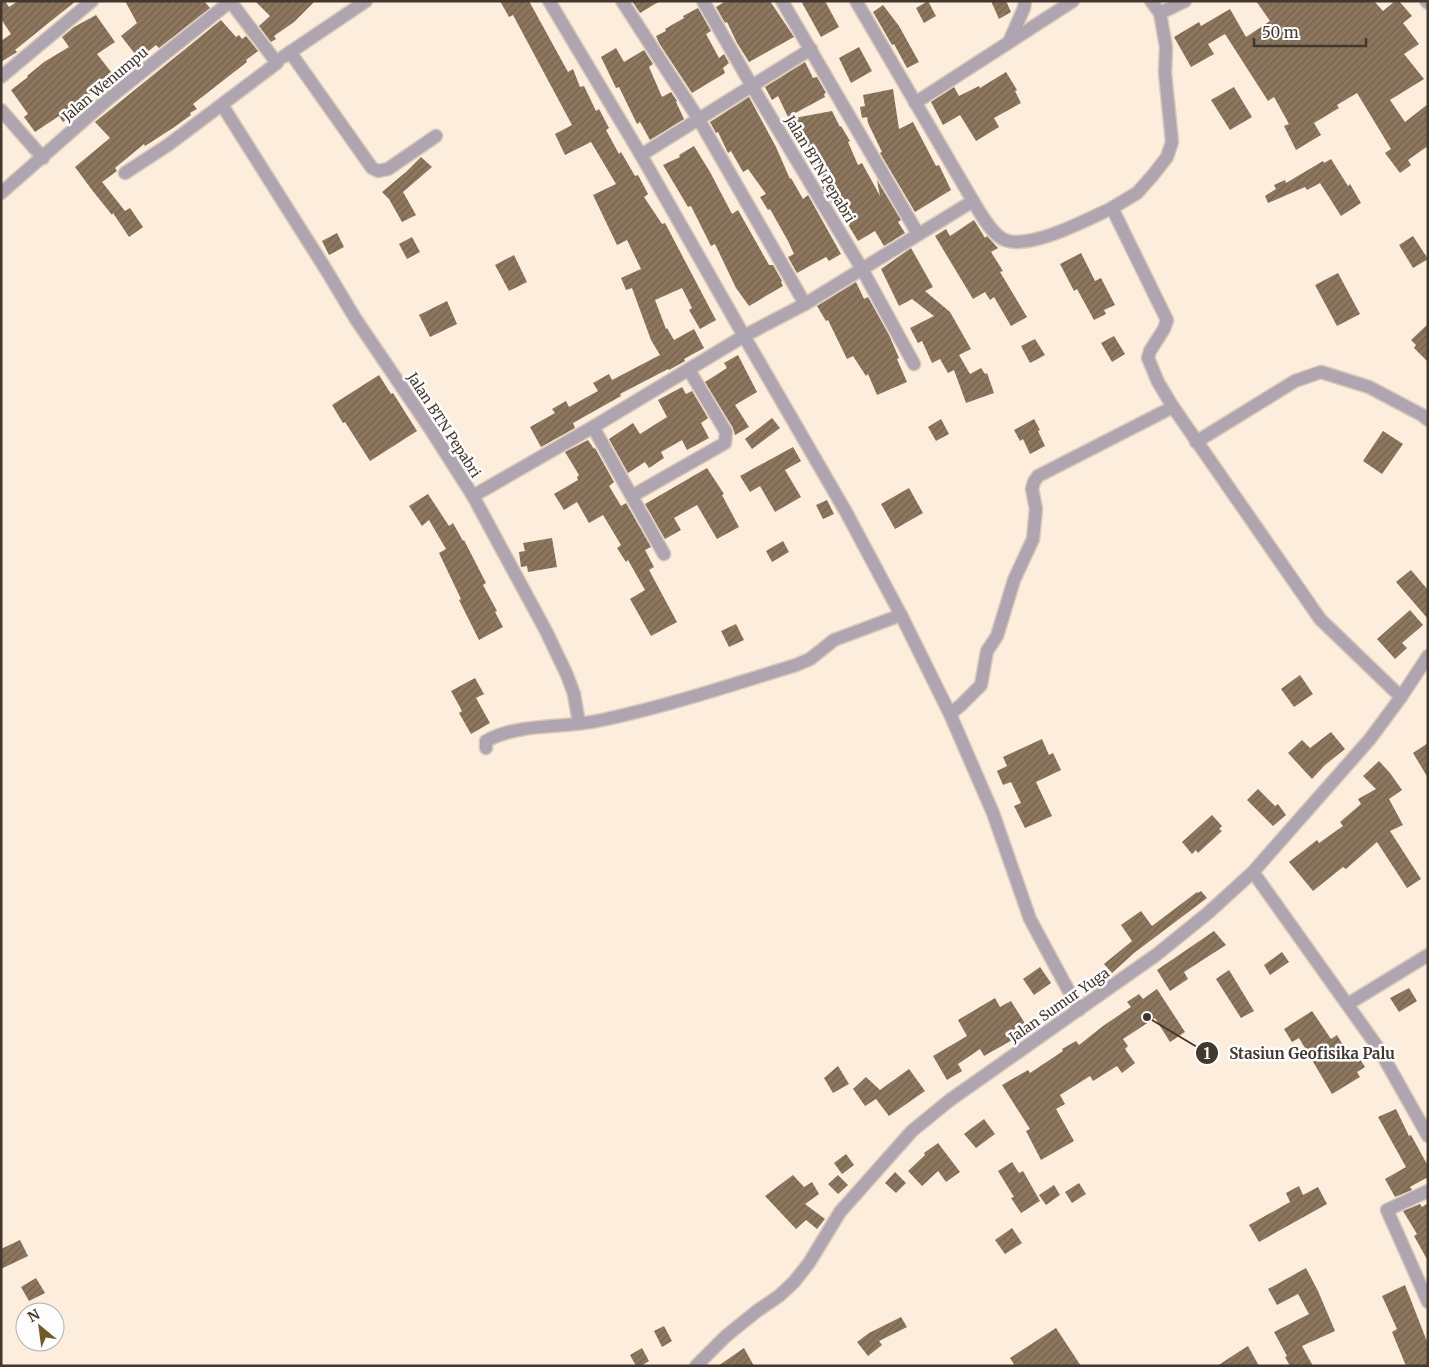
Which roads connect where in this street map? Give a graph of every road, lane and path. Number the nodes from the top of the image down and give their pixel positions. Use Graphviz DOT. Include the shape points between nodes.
graph roads {
  1 [pos="92,1"];
  2 [pos="230,1"];
  3 [pos="366,1"];
  4 [pos="549,1"];
  5 [pos="622,1"];
  6 [pos="703,1"];
  7 [pos="782,1"];
  8 [pos="856,1"];
  9 [pos="1025,1"];
  10 [pos="1073,1"];
  11 [pos="1151,1"];
  12 [pos="1185,1"];
  13 [pos="1160,12"];
  14 [pos="1010,42"];
  15 [pos="811,49"];
  16 [pos="290,52"];
  17 [pos="277,63"];
  18 [pos="1,78"];
  19 [pos="752,86"];
  20 [pos="915,103"];
  21 [pos="222,104"];
  22 [pos="1,110"];
  23 [pos="698,118"];
  24 [pos="436,136"];
  25 [pos="641,154"];
  26 [pos="43,158"];
  27 [pos="125,173"];
  28 [pos="1,193"];
  29 [pos="973,201"];
  30 [pos="1112,208"];
  31 [pos="918,234"];
  32 [pos="862,269"];
  33 [pos="805,304"];
  34 [pos="744,336"];
  35 [pos="914,364"];
  36 [pos="688,370"];
  37 [pos="1173,407"];
  38 [pos="1428,420"];
  39 [pos="593,427"];
  40 [pos="1196,442"];
  41 [pos="472,496"];
  42 [pos="632,496"];
  43 [pos="664,554"];
  44 [pos="901,615"];
  45 [pos="1428,656"];
  46 [pos="1401,697"];
  47 [pos="950,714"];
  48 [pos="579,723"];
  49 [pos="486,748"];
  50 [pos="1253,872"];
  51 [pos="1428,955"];
  52 [pos="1348,1004"];
  53 [pos="1079,1010"];
  54 [pos="1428,1136"];
  55 [pos="1428,1191"];
  56 [pos="1428,1302"];
  57 [pos="696,1366"];
  1 -- 18 [label="street"];
  2 -- 17 [label="street"];
  2 -- 26 [label="street, Jalan Wenumpu" via="108,100"];
  3 -- 16 [label="street"];
  4 -- 25 [label="street"];
  5 -- 23 [label="street"];
  6 -- 19 [label="street, Jalan BTN Pepabri"];
  7 -- 15 [label="street"];
  8 -- 20 [label="street"];
  9 -- 14 [label="street"];
  10 -- 14 [label="street"];
  11 -- 13 [label="street"];
  12 -- 13 [label="street"];
  13 -- 30 [label="street" via="1166,47 1165,73 1172,142 1167,156 1137,193"];
  14 -- 20 [label="street"];
  15 -- 19 [label="street"];
  15 -- 31 [label="street"];
  16 -- 17 [label="street"];
  16 -- 24 [label="street" via="378,172 388,169"];
  17 -- 21 [label="street"];
  19 -- 23 [label="street"];
  19 -- 32 [label="street, Jalan BTN Pepabri"];
  20 -- 29 [label="street"];
  21 -- 27 [label="street"];
  21 -- 41 [label="street, Jalan BTN Pepabri" via="355,318"];
  22 -- 26 [label="street"];
  23 -- 25 [label="street"];
  23 -- 33 [label="street"];
  25 -- 34 [label="street"];
  26 -- 28 [label="street, Jalan Wenumpu"];
  29 -- 30 [label="street" via="987,224 1004,240 1013,241 1049,236"];
  29 -- 31 [label="street, Jalan BTN Pepabri"];
  30 -- 37 [label="street" via="1167,320 1148,358"];
  31 -- 32 [label="street, Jalan BTN Pepabri"];
  32 -- 33 [label="street, Jalan BTN Pepabri"];
  32 -- 35 [label="street"];
  33 -- 34 [label="street, Jalan BTN Pepabri"];
  34 -- 36 [label="street, Jalan BTN Pepabri"];
  34 -- 44 [label="street" via="846,512"];
  36 -- 39 [label="street, Jalan BTN Pepabri"];
  36 -- 42 [label="street" via="726,432 726,440"];
  37 -- 40 [label="street"];
  37 -- 47 [label="street" via="1038,476 1032,489 1036,509 1033,539 1014,580 997,636 987,651 981,685"];
  38 -- 40 [label="street" via="1370,388 1321,372 1295,381"];
  39 -- 41 [label="street, Jalan BTN Pepabri"];
  39 -- 42 [label="street"];
  40 -- 46 [label="street" via="1320,619"];
  41 -- 48 [label="street" via="567,675"];
  42 -- 43 [label="street"];
  44 -- 47 [label="street"];
  44 -- 48 [label="street" via="834,640 796,665 662,707"];
  45 -- 46 [label="street, Jalan Sumur Yuga"];
  46 -- 50 [label="street, Jalan Sumur Yuga" via="1370,740"];
  47 -- 53 [label="street" via="1002,836 1030,919"];
  48 -- 49 [label="street" via="516,729 486,741"];
  50 -- 52 [label="street"];
  50 -- 53 [label="street, Jalan Sumur Yuga" via="1156,955"];
  51 -- 52 [label="street"];
  52 -- 54 [label="street" via="1390,1065"];
  53 -- 57 [label="street, Jalan Sumur Yuga" via="950,1100 912,1131 840,1212 794,1282 726,1336"];
  55 -- 56 [label="street" via="1387,1210"];
}
